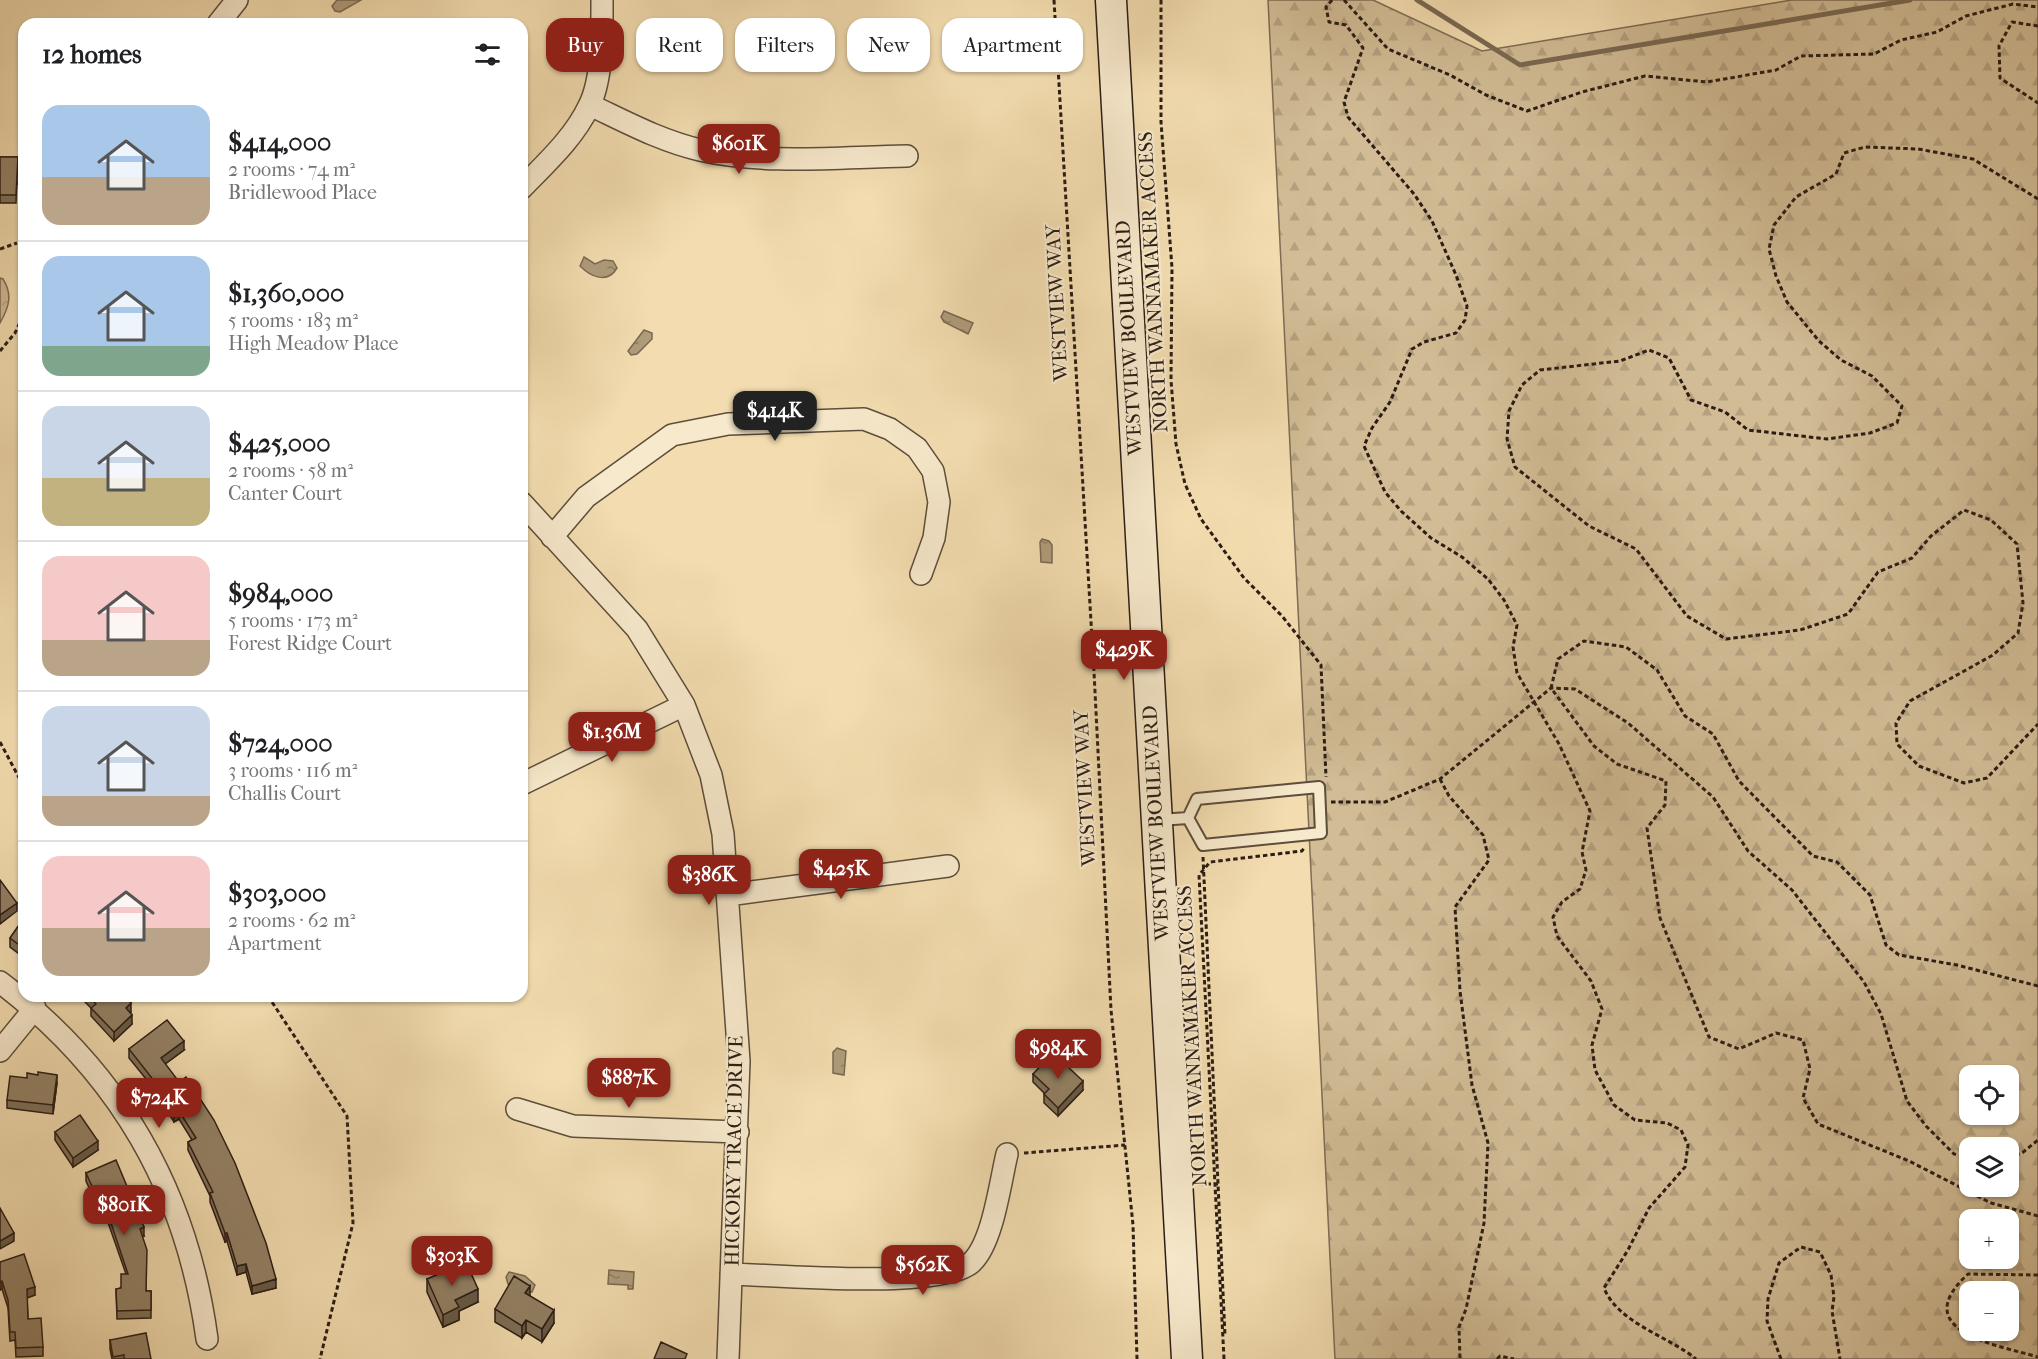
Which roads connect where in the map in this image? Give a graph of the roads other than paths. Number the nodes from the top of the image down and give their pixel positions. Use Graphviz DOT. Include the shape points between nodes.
graph roads {
  1 [pos="237,0"];
  2 [pos="602,0"];
  3 [pos="1111,0"];
  4 [pos="223,18"];
  5 [pos="590,105"];
  6 [pos="907,156"];
  7 [pos="528,183"];
  8 [pos="528,511"];
  9 [pos="552,537"];
  10 [pos="921,574"];
  11 [pos="684,705"];
  12 [pos="528,781"];
  13 [pos="1188,818"];
  14 [pos="1156,820"];
  15 [pos="948,866"];
  16 [pos="728,896"];
  17 [pos="0,982"];
  18 [pos="18,995"];
  19 [pos="27,1002"];
  20 [pos="35,1008"];
  21 [pos="0,1051"];
  22 [pos="518,1109"];
  23 [pos="738,1132"];
  24 [pos="1007,1154"];
  25 [pos="731,1274"];
  26 [pos="207,1340"];
  27 [pos="728,1359"];
  28 [pos="1187,1359"];
  1 -- 4 [label="street"];
  2 -- 5 [label="street" via="603,47"];
  3 -- 14 [label="street, WESTVIEW BOULEVARD"];
  5 -- 6 [label="street" via="648,133 700,150 754,157"];
  5 -- 7 [label="street" via="561,148"];
  8 -- 9 [label="street, HICKORY TRACE DRIVE"];
  9 -- 10 [label="street" via="586,497 672,435 728,424 864,419 890,429 917,447 933,471 939,502 934,538"];
  9 -- 11 [label="street, HICKORY TRACE DRIVE" via="637,629"];
  11 -- 12 [label="street"];
  11 -- 16 [label="street, HICKORY TRACE DRIVE" via="711,775 723,834"];
  13 -- 13 [label="lane" via="1203,845 1321,833 1319,787 1197,799"];
  13 -- 14 [label="lane"];
  14 -- 28 [label="street, WESTVIEW BOULEVARD"];
  15 -- 16 [label="street"];
  16 -- 23 [label="street, HICKORY TRACE DRIVE" via="739,1061"];
  17 -- 18 [label="street"];
  19 -- 20 [label="street"];
  20 -- 21 [label="street"];
  20 -- 26 [label="street" via="82,1056 119,1102 146,1145 173,1200 195,1270"];
  22 -- 23 [label="street" via="573,1126"];
  23 -- 25 [label="street, HICKORY TRACE DRIVE"];
  24 -- 25 [label="street" via="985,1243 972,1263 949,1274 893,1279"];
  25 -- 27 [label="street, HICKORY TRACE DRIVE"];
}
